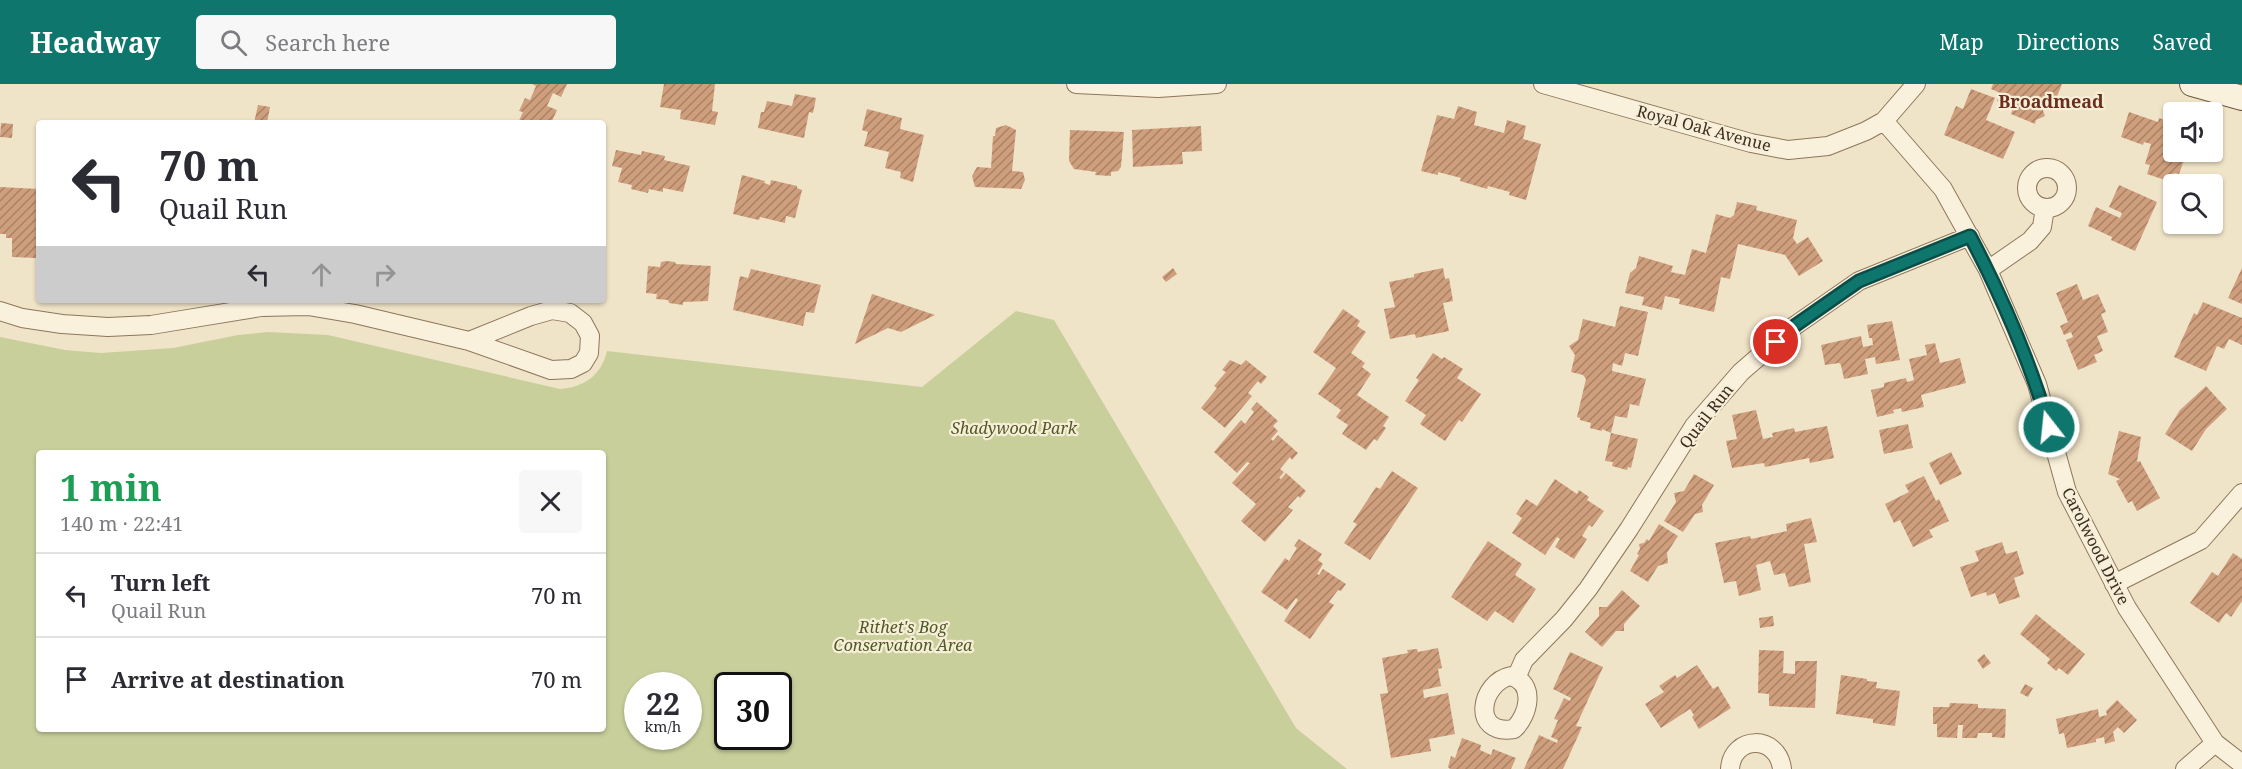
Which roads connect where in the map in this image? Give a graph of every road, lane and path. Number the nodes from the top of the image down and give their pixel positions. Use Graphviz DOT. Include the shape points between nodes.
graph roads {
  1 [pos="1076,84"];
  2 [pos="1217,84"];
  3 [pos="1544,84"];
  4 [pos="1916,84"];
  5 [pos="2192,84"];
  6 [pos="2242,98"];
  7 [pos="1884,121"];
  8 [pos="2045,208"];
  9 [pos="1970,236"];
  10 [pos="1988,270"];
  11 [pos="0,311"];
  12 [pos="469,341"];
  13 [pos="2242,493"];
  14 [pos="2114,584"];
  15 [pos="1516,678"];
  16 [pos="2215,743"];
  17 [pos="2242,764"];
  18 [pos="1730,769"];
  19 [pos="1782,769"];
  20 [pos="2185,769"];
  1 -- 2 [label="street" via="1158,88"];
  3 -- 7 [label="street, Royal Oak Avenue" via="1788,150 1848,140"];
  4 -- 7 [label="street, Royal Oak Avenue"];
  5 -- 6 [label="main road"];
  7 -- 9 [label="street, Carolwood Drive" via="1943,189"];
  8 -- 10 [label="street" via="2042,226 2030,241"];
  9 -- 10 [label="street, Carolwood Drive"];
  9 -- 15 [label="street, Quail Run" via="1859,281 1793,327 1741,372 1694,426 1588,589 1524,660"];
  10 -- 14 [label="street, Carolwood Drive" via="2037,384 2067,492"];
  11 -- 12 [label="street" via="62,324 108,327 151,325 261,307 308,306"];
  12 -- 12 [label="street" via="551,370 571,369 583,363 589,353 590,336 584,323 570,313 552,310"];
  13 -- 14 [label="street" via="2201,540"];
  14 -- 16 [label="street, Carolwood Drive"];
  16 -- 17 [label="street, Carolwood Drive"];
  16 -- 20 [label="street"];
  18 -- 19 [label="street" via="1735,753 1746,745 1760,743 1772,748 1781,759"];
}
